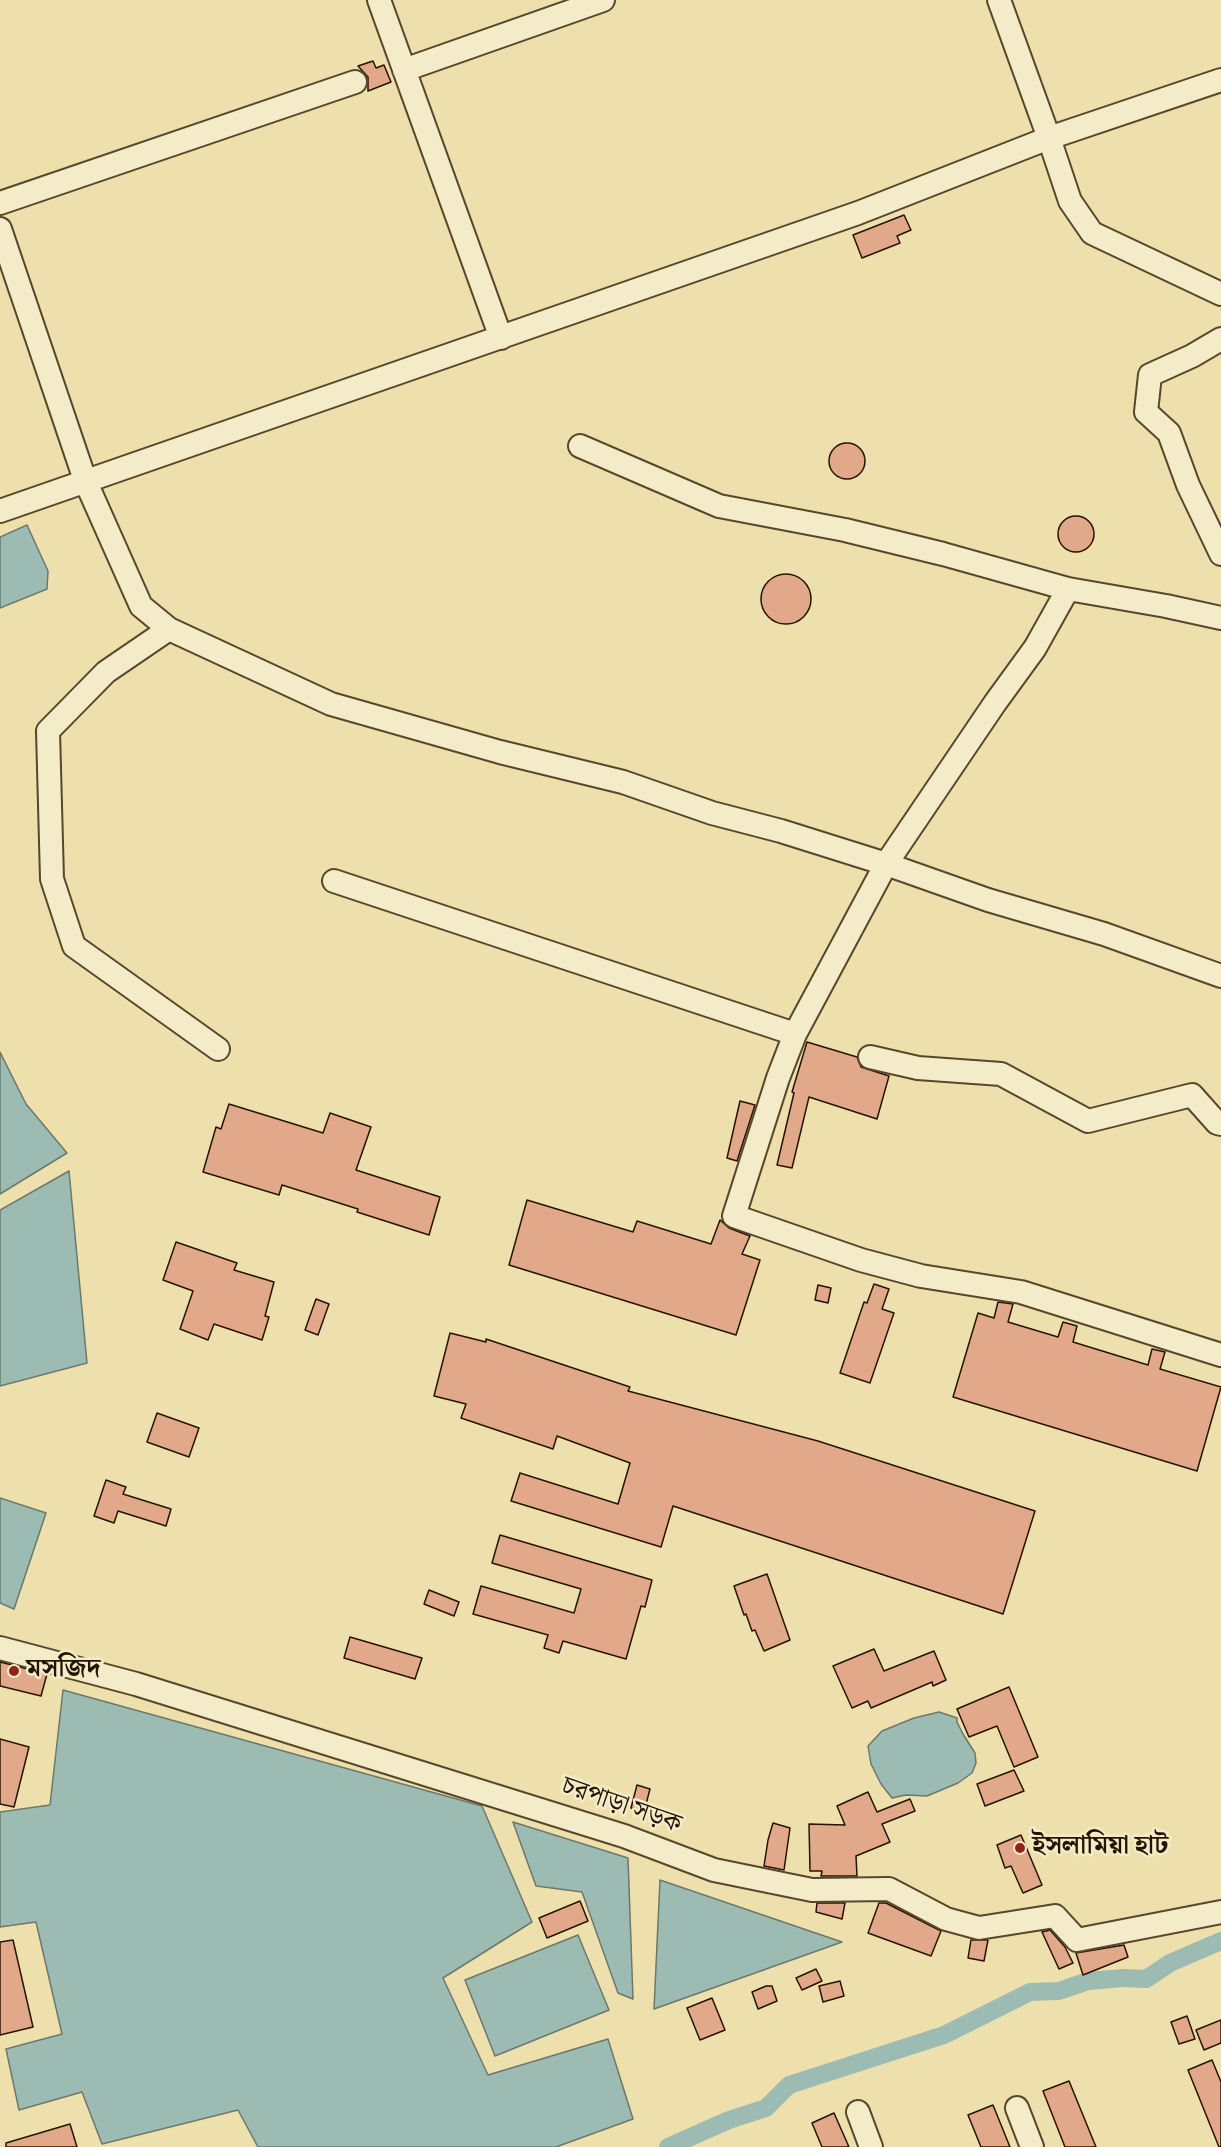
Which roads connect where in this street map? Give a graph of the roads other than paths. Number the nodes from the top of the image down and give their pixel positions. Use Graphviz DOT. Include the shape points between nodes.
graph roads {
  1 [pos="379,0"];
  2 [pos="603,0"];
  3 [pos="999,0"];
  4 [pos="404,70"];
  5 [pos="1221,80"];
  6 [pos="354,82"];
  7 [pos="1049,138"];
  8 [pos="0,203"];
  9 [pos="0,229"];
  10 [pos="1221,294"];
  11 [pos="501,338"];
  12 [pos="1221,339"];
  13 [pos="580,446"];
  14 [pos="85,480"];
  15 [pos="0,511"];
  16 [pos="1221,554"];
  17 [pos="1068,589"];
  18 [pos="1221,618"];
  19 [pos="169,629"];
  20 [pos="886,864"];
  21 [pos="334,881"];
  22 [pos="1221,976"];
  23 [pos="795,1034"];
  24 [pos="218,1049"];
  25 [pos="870,1057"];
  26 [pos="1221,1124"];
  27 [pos="1221,1355"];
  28 [pos="0,1648"];
  29 [pos="1221,1912"];
  30 [pos="1017,2108"];
  31 [pos="858,2112"];
  32 [pos="871,2147"];
  33 [pos="1032,2147"];
  1 -- 4 [label="street"];
  2 -- 4 [label="street"];
  3 -- 7 [label="street"];
  4 -- 11 [label="street"];
  5 -- 7 [label="street"];
  6 -- 8 [label="street"];
  7 -- 10 [label="street" via="1070,201 1092,233"];
  7 -- 11 [label="street" via="858,213"];
  9 -- 14 [label="street"];
  11 -- 14 [label="street"];
  12 -- 16 [label="street" via="1150,375 1146,412 1169,433 1188,485"];
  13 -- 17 [label="street" via="719,506 845,530"];
  14 -- 15 [label="street"];
  14 -- 19 [label="street" via="141,606"];
  17 -- 18 [label="street"];
  17 -- 20 [label="street" via="1035,648"];
  19 -- 20 [label="street" via="331,704 623,782 712,813"];
  19 -- 24 [label="street" via="106,672 48,731 52,879 74,946"];
  20 -- 22 [label="street"];
  20 -- 23 [label="street"];
  21 -- 23 [label="street"];
  23 -- 27 [label="street" via="734,1216 861,1260 921,1276 1021,1292"];
  25 -- 26 [label="street" via="918,1068 1001,1074 1088,1121 1192,1095"];
  28 -- 29 [label="street, চরপাড়া সড়ক" via="148,1687 624,1836 714,1870 812,1890 889,1889 946,1919 979,1928 1055,1916 1077,1940"];
  30 -- 33 [label="street"];
  31 -- 32 [label="street"];
}
